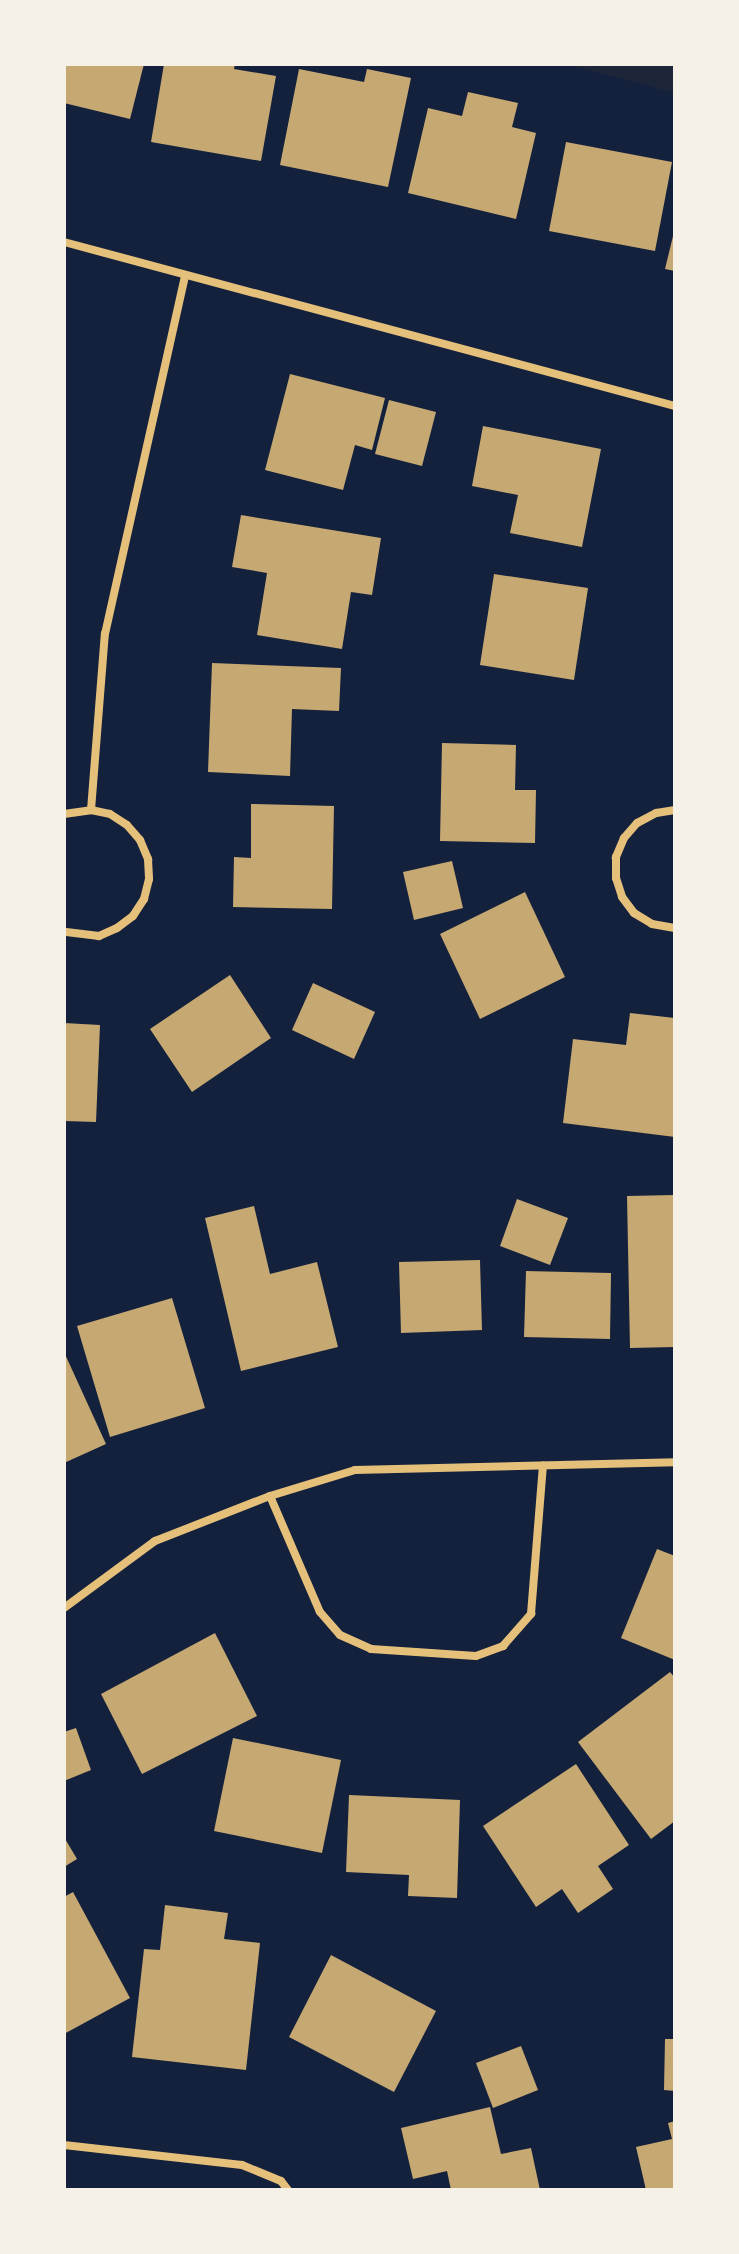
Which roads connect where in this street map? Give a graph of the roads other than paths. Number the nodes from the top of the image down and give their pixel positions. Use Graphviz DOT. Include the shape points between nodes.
graph roads {
  1 [pos="64,242"];
  2 [pos="185,276"];
  3 [pos="675,406"];
  4 [pos="91,810"];
  5 [pos="675,810"];
  6 [pos="64,814"];
  7 [pos="675,928"];
  8 [pos="64,932"];
  9 [pos="675,1462"];
  10 [pos="543,1465"];
  11 [pos="270,1496"];
  12 [pos="64,1608"];
  13 [pos="64,2145"];
  14 [pos="288,2190"];
  1 -- 2 [label="street"];
  2 -- 3 [label="street"];
  2 -- 4 [label="street" via="105,634"];
  4 -- 6 [label="street"];
  4 -- 8 [label="street" via="110,814 140,840 149,879 133,916 117,928 99,936"];
  5 -- 7 [label="street" via="637,823 616,857 616,878 634,913 652,924"];
  9 -- 10 [label="street"];
  10 -- 11 [label="street" via="355,1470"];
  10 -- 11 [label="street" via="531,1614 503,1646 476,1656 371,1649 340,1635 320,1612"];
  11 -- 12 [label="street" via="155,1541"];
  13 -- 14 [label="street" via="242,2165 281,2181"];
}
